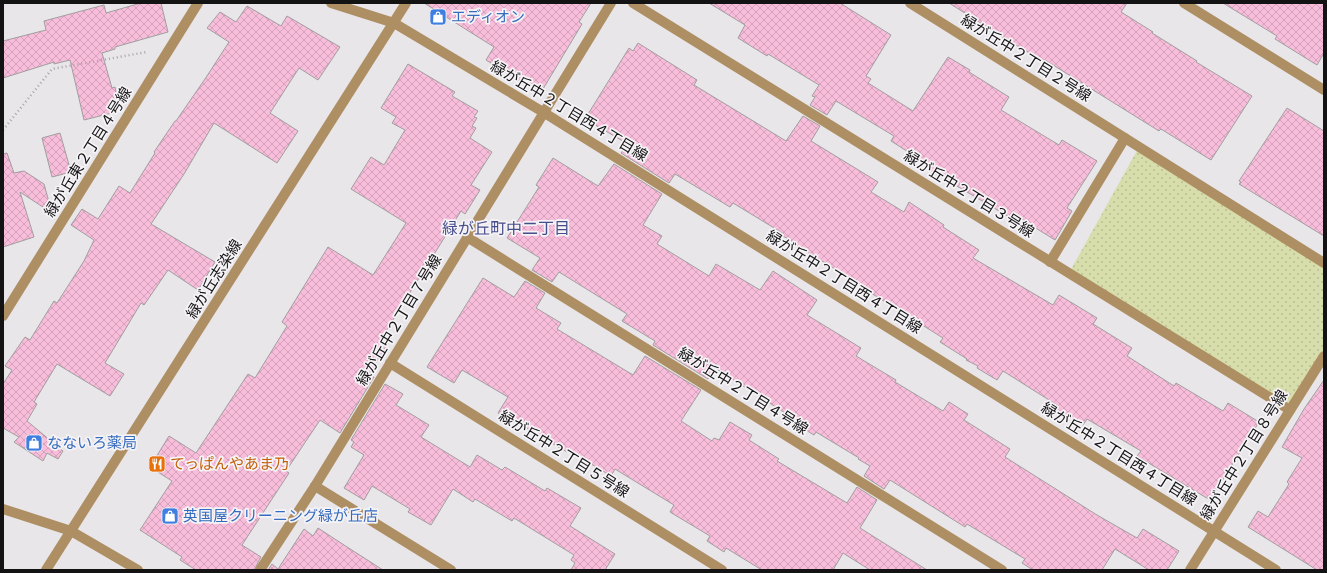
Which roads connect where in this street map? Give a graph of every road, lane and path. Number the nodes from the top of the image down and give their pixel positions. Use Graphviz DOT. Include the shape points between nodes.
graph roads {
  1 [pos="198,3"];
  2 [pos="331,3"];
  3 [pos="406,3"];
  4 [pos="611,3"];
  5 [pos="633,3"];
  6 [pos="910,3"];
  7 [pos="1184,3"];
  8 [pos="394,23"];
  9 [pos="170,48"];
  10 [pos="1324,90"];
  11 [pos="543,112"];
  12 [pos="3,130"];
  13 [pos="1125,138"];
  14 [pos="467,237"];
  15 [pos="1050,262"];
  16 [pos="1324,263"];
  17 [pos="3,316"];
  18 [pos="1324,356"];
  19 [pos="390,363"];
  20 [pos="1290,410"];
  21 [pos="315,486"];
  22 [pos="3,509"];
  23 [pos="71,531"];
  24 [pos="1214,531"];
  25 [pos="46,570"];
  26 [pos="138,570"];
  27 [pos="260,570"];
  28 [pos="451,570"];
  29 [pos="722,570"];
  30 [pos="1002,570"];
  31 [pos="1190,570"];
  32 [pos="1276,570"];
  1 -- 9 [label="street, 緑が丘東２丁目４号線"];
  2 -- 8 [label="street, 緑が丘中２丁目西４丁目線"];
  3 -- 8 [label="street, 緑が丘志染線"];
  4 -- 11 [label="street, 緑が丘中２丁目７号線"];
  5 -- 15 [label="street, 緑が丘中２丁目３号線"];
  6 -- 13 [label="street, 緑が丘中２丁目２号線"];
  7 -- 10 [label="street"];
  8 -- 11 [label="street, 緑が丘中２丁目西４丁目線"];
  8 -- 23 [label="street, 緑が丘志染線"];
  9 -- 12 [label="path" via="52,68"];
  9 -- 17 [label="street, 緑が丘東２丁目４号線"];
  11 -- 14 [label="street, 緑が丘中２丁目７号線"];
  11 -- 24 [label="street, 緑が丘中２丁目西４丁目線"];
  13 -- 15 [label="street"];
  13 -- 16 [label="street, 緑が丘中２丁目２号線"];
  14 -- 19 [label="street, 緑が丘中２丁目７号線"];
  14 -- 30 [label="street, 緑が丘中２丁目４号線"];
  15 -- 20 [label="street, 緑が丘中２丁目３号線"];
  18 -- 20 [label="street, 緑が丘中２丁目８号線"];
  19 -- 21 [label="street, 緑が丘中２丁目７号線"];
  19 -- 29 [label="street, 緑が丘中２丁目５号線"];
  20 -- 24 [label="street, 緑が丘中２丁目８号線"];
  21 -- 27 [label="street, 緑が丘中２丁目７号線"];
  21 -- 28 [label="street"];
  22 -- 23 [label="street"];
  23 -- 25 [label="street, 緑が丘志染線"];
  23 -- 26 [label="street"];
  24 -- 31 [label="street, 緑が丘中２丁目８号線"];
  24 -- 32 [label="street, 緑が丘中２丁目西４丁目線"];
}
